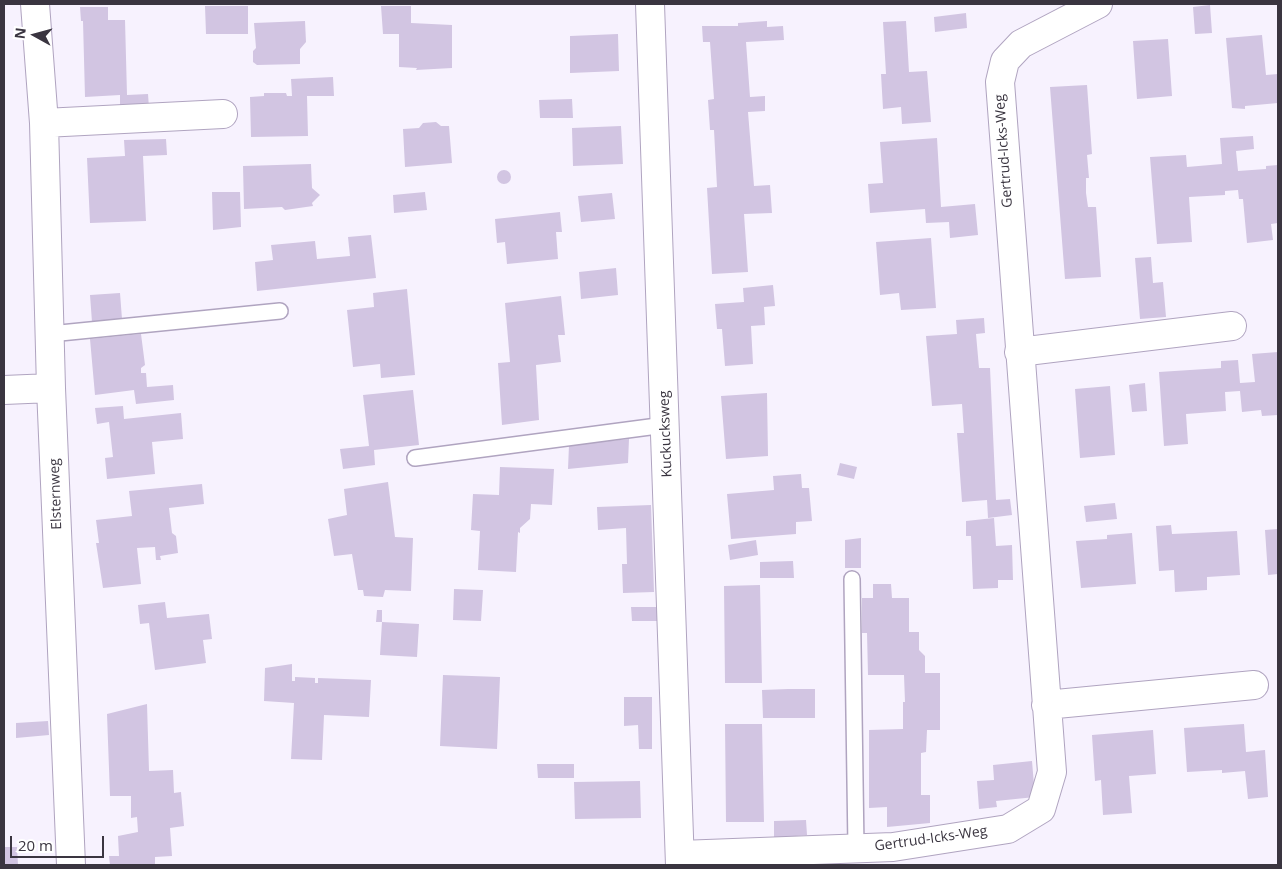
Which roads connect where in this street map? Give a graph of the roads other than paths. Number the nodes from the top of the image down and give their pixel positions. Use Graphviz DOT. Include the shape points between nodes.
graph roads {
  1 [pos="35,4"];
  2 [pos="650,4"];
  3 [pos="1098,4"];
  4 [pos="223,114"];
  5 [pos="44,123"];
  6 [pos="280,311"];
  7 [pos="1232,326"];
  8 [pos="50,334"];
  9 [pos="1019,352"];
  10 [pos="52,388"];
  11 [pos="4,390"];
  12 [pos="665,425"];
  13 [pos="415,458"];
  14 [pos="852,579"];
  15 [pos="1254,685"];
  16 [pos="1046,705"];
  17 [pos="856,848"];
  18 [pos="680,860"];
  19 [pos="70,865"];
  1 -- 5 [label="street, Elsternweg"];
  2 -- 12 [label="street, Kuckucksweg"];
  3 -- 9 [label="street, Gertrud-Icks-Weg" via="1021,44 1005,61 1000,82"];
  4 -- 5 [label="street"];
  5 -- 8 [label="street, Elsternweg"];
  6 -- 8 [label="lane"];
  7 -- 9 [label="street"];
  8 -- 10 [label="street, Elsternweg"];
  9 -- 16 [label="street, Gertrud-Icks-Weg"];
  10 -- 11 [label="street"];
  10 -- 19 [label="street, Elsternweg"];
  12 -- 13 [label="lane"];
  12 -- 18 [label="street, Kuckucksweg"];
  14 -- 17 [label="lane"];
  15 -- 16 [label="street"];
  16 -- 17 [label="street, Gertrud-Icks-Weg" via="1052,772 1041,810 1008,828 893,847"];
  17 -- 18 [label="street, Gertrud-Icks-Weg"];
}
